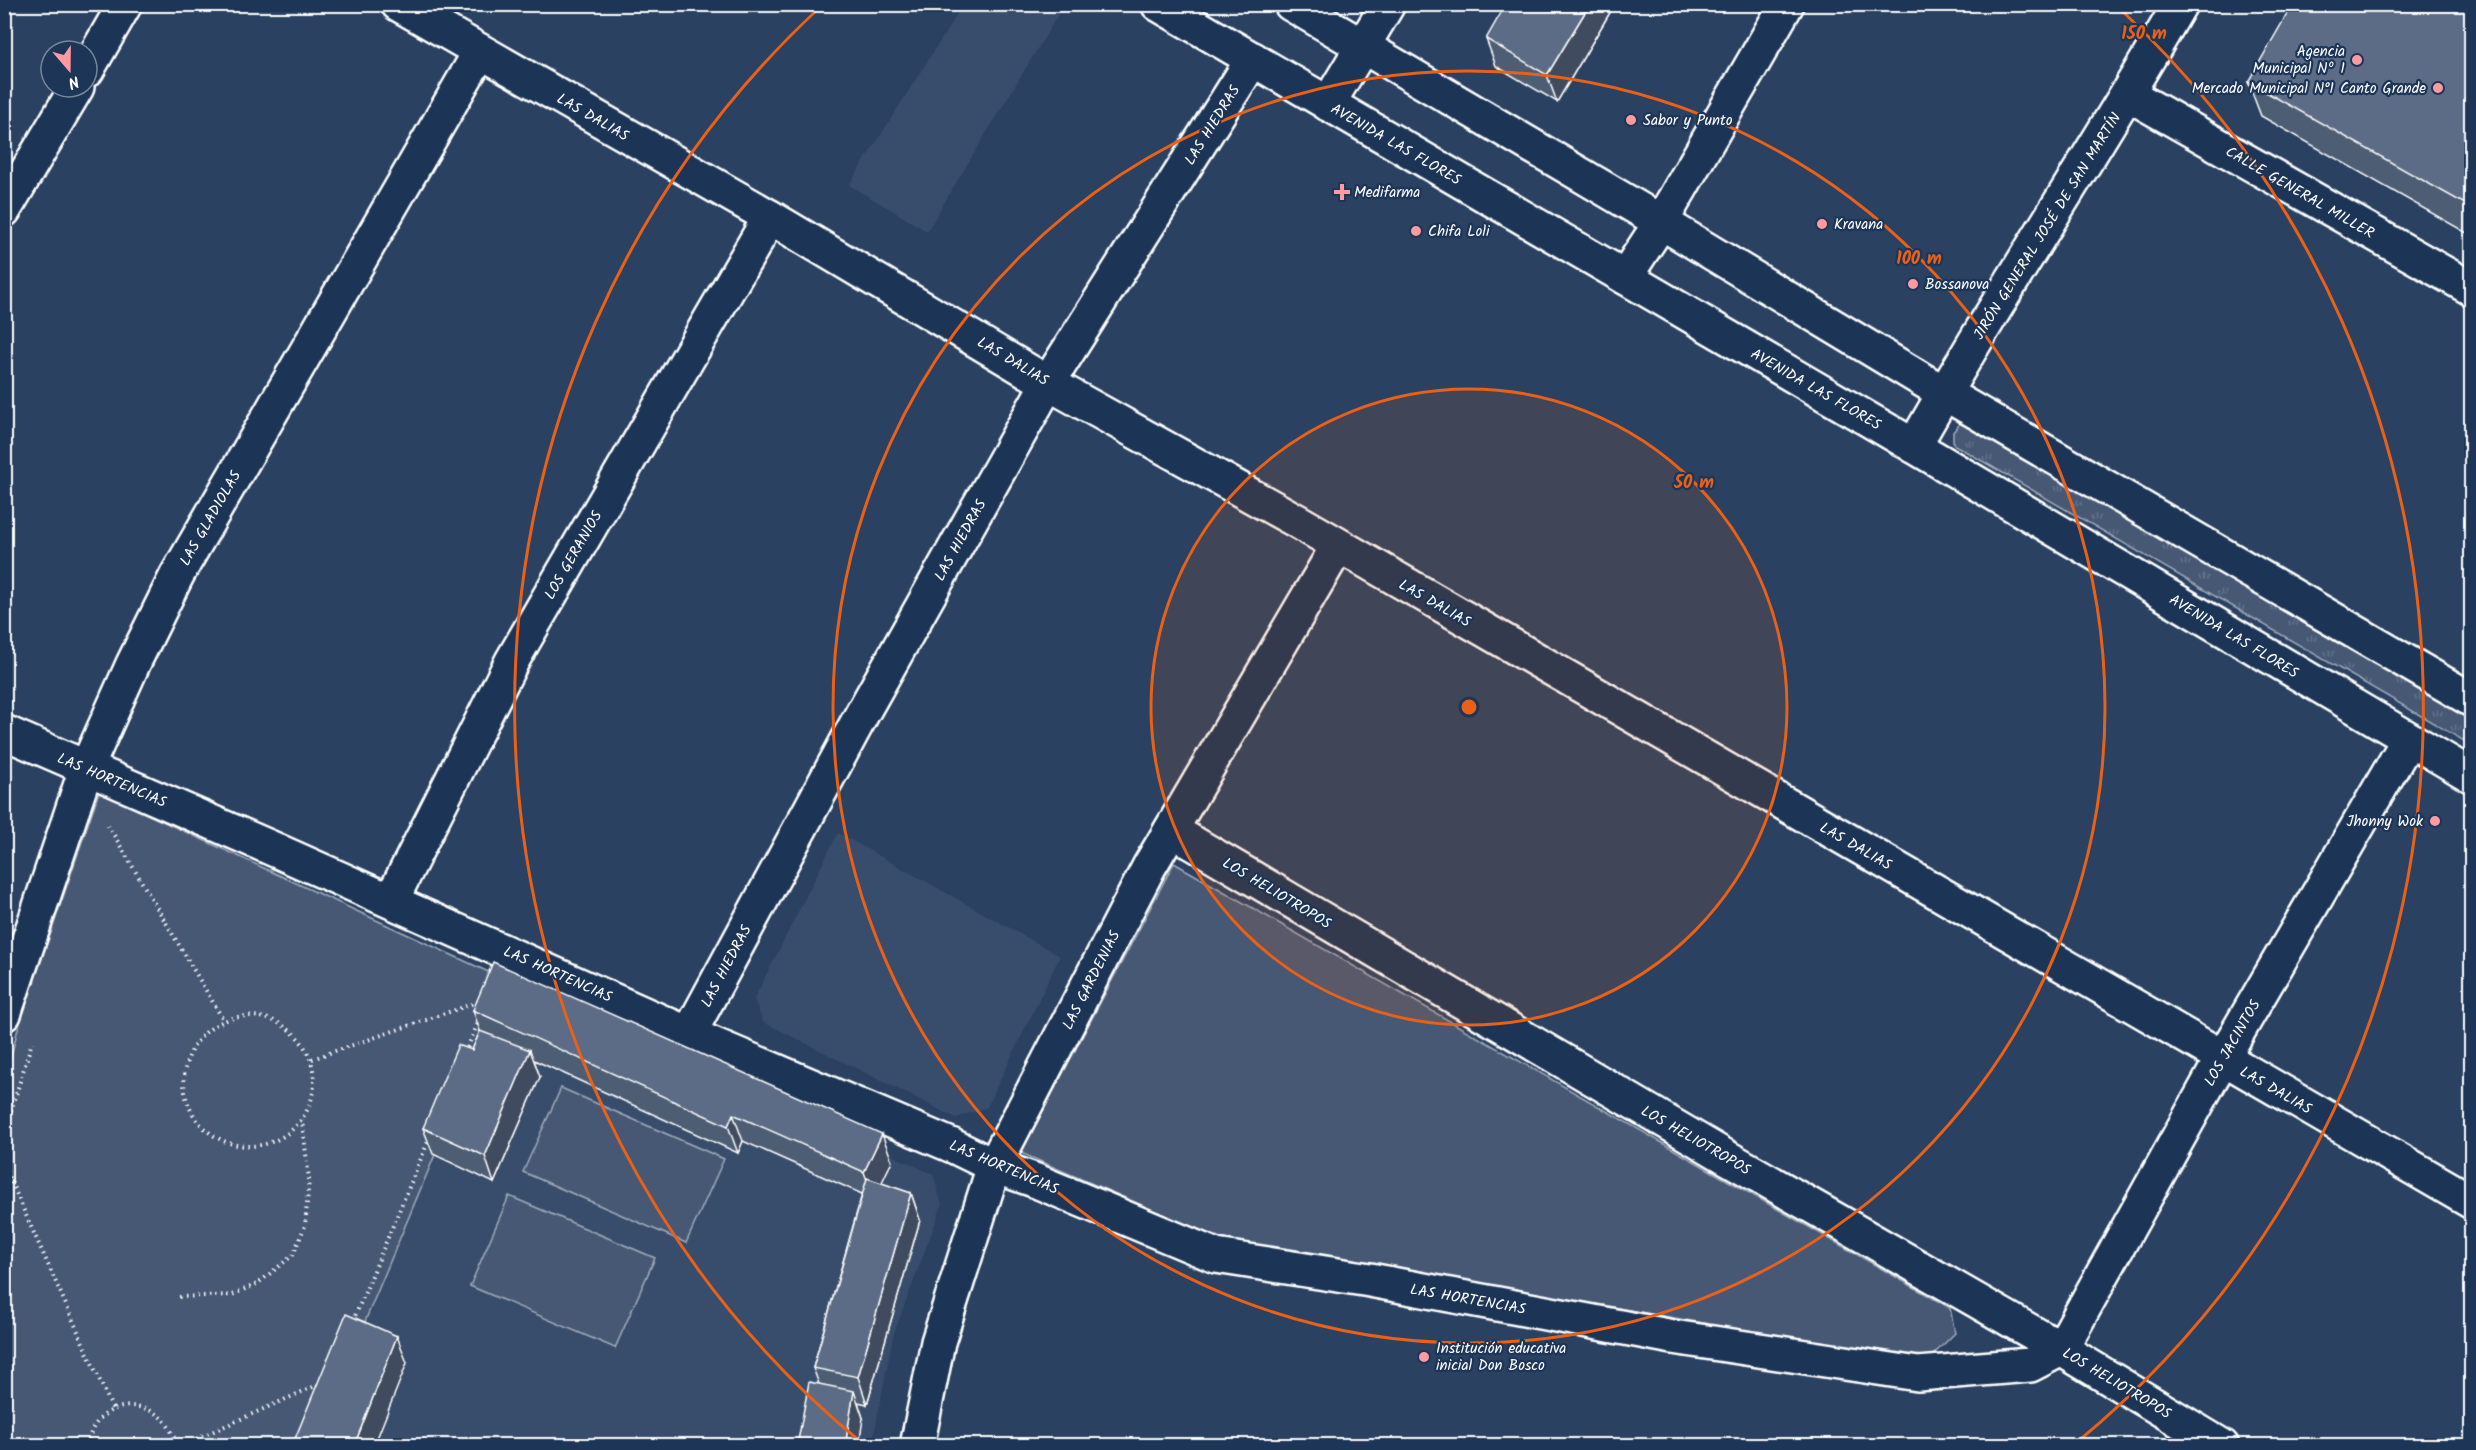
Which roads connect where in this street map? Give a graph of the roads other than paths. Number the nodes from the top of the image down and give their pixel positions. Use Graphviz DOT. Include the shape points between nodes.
graph roads {
  1 [pos="125,4"];
  2 [pos="398,4"];
  3 [pos="1158,4"];
  4 [pos="1291,4"];
  5 [pos="1388,4"];
  6 [pos="1787,4"];
  7 [pos="2180,4"];
  8 [pos="1364,46"];
  9 [pos="99,49"];
  10 [pos="480,52"];
  11 [pos="1253,59"];
  12 [pos="2128,94"];
  13 [pos="70,99"];
  14 [pos="1328,104"];
  15 [pos="4,210"];
  16 [pos="770,217"];
  17 [pos="1661,222"];
  18 [pos="1625,277"];
  19 [pos="2472,289"];
  20 [pos="1048,383"];
  21 [pos="1944,393"];
  22 [pos="1914,446"];
  23 [pos="1338,546"];
  24 [pos="2472,700"];
  25 [pos="4,732"];
  26 [pos="2408,740"];
  27 [pos="86,769"];
  28 [pos="2472,776"];
  29 [pos="1171,830"];
  30 [pos="391,901"];
  31 [pos="4,1014"];
  32 [pos="689,1034"];
  33 [pos="2222,1059"];
  34 [pos="994,1166"];
  35 [pos="2472,1202"];
  36 [pos="2061,1349"];
  37 [pos="916,1446"];
  38 [pos="2222,1446"];
  1 -- 9 [label="street"];
  2 -- 10 [label="street, LAS DALIAS"];
  3 -- 11 [label="street, AVENIDA LAS FLORES"];
  4 -- 8 [label="street"];
  5 -- 8 [label="street"];
  6 -- 17 [label="street"];
  7 -- 12 [label="street, JIRÓN GENERAL JOSÉ DE SAN MARTÍN"];
  8 -- 14 [label="street"];
  8 -- 17 [label="street"];
  10 -- 16 [label="street, LAS DALIAS"];
  10 -- 27 [label="street, LAS GLADIOLAS" via="177,575"];
  11 -- 14 [label="street, AVENIDA LAS FLORES"];
  11 -- 20 [label="street, LAS HIEDRAS"];
  12 -- 19 [label="street, CALLE GENERAL MILLER"];
  12 -- 21 [label="street, JIRÓN GENERAL JOSÉ DE SAN MARTÍN"];
  13 -- 15 [label="street"];
  14 -- 18 [label="street, AVENIDA LAS FLORES"];
  16 -- 20 [label="street, LAS DALIAS"];
  16 -- 30 [label="street, LOS GERANIOS" via="512,661"];
  17 -- 18 [label="street"];
  17 -- 21 [label="street"];
  18 -- 22 [label="street, AVENIDA LAS FLORES"];
  20 -- 23 [label="street, LAS DALIAS"];
  20 -- 32 [label="street, LAS HIEDRAS" via="863,712"];
  21 -- 22 [label="street, JIRÓN GENERAL JOSÉ DE SAN MARTÍN"];
  21 -- 24 [label="street"];
  22 -- 26 [label="street, AVENIDA LAS FLORES"];
  23 -- 29 [label="street, LAS GARDENIAS"];
  23 -- 33 [label="street, LAS DALIAS"];
  25 -- 27 [label="street, LAS HORTENCIAS"];
  26 -- 28 [label="street, AVENIDA LAS FLORES"];
  26 -- 33 [label="street, LOS JACINTOS"];
  27 -- 30 [label="street, LAS HORTENCIAS"];
  27 -- 31 [label="street, LAS GLADIOLAS"];
  29 -- 34 [label="street, LAS GARDENIAS"];
  29 -- 36 [label="street, LOS HELIOTROPOS" via="1718,1153"];
  30 -- 32 [label="street, LAS HORTENCIAS"];
  32 -- 34 [label="street, LAS HORTENCIAS"];
  33 -- 35 [label="street, LAS DALIAS"];
  33 -- 36 [label="street, LOS JACINTOS"];
  34 -- 36 [label="street, LAS HORTENCIAS" via="1216,1256 1672,1336 1918,1374 2030,1365"];
  34 -- 37 [label="street, LAS GARDENIAS" via="938,1342"];
  36 -- 38 [label="street, LOS HELIOTROPOS"];
}
